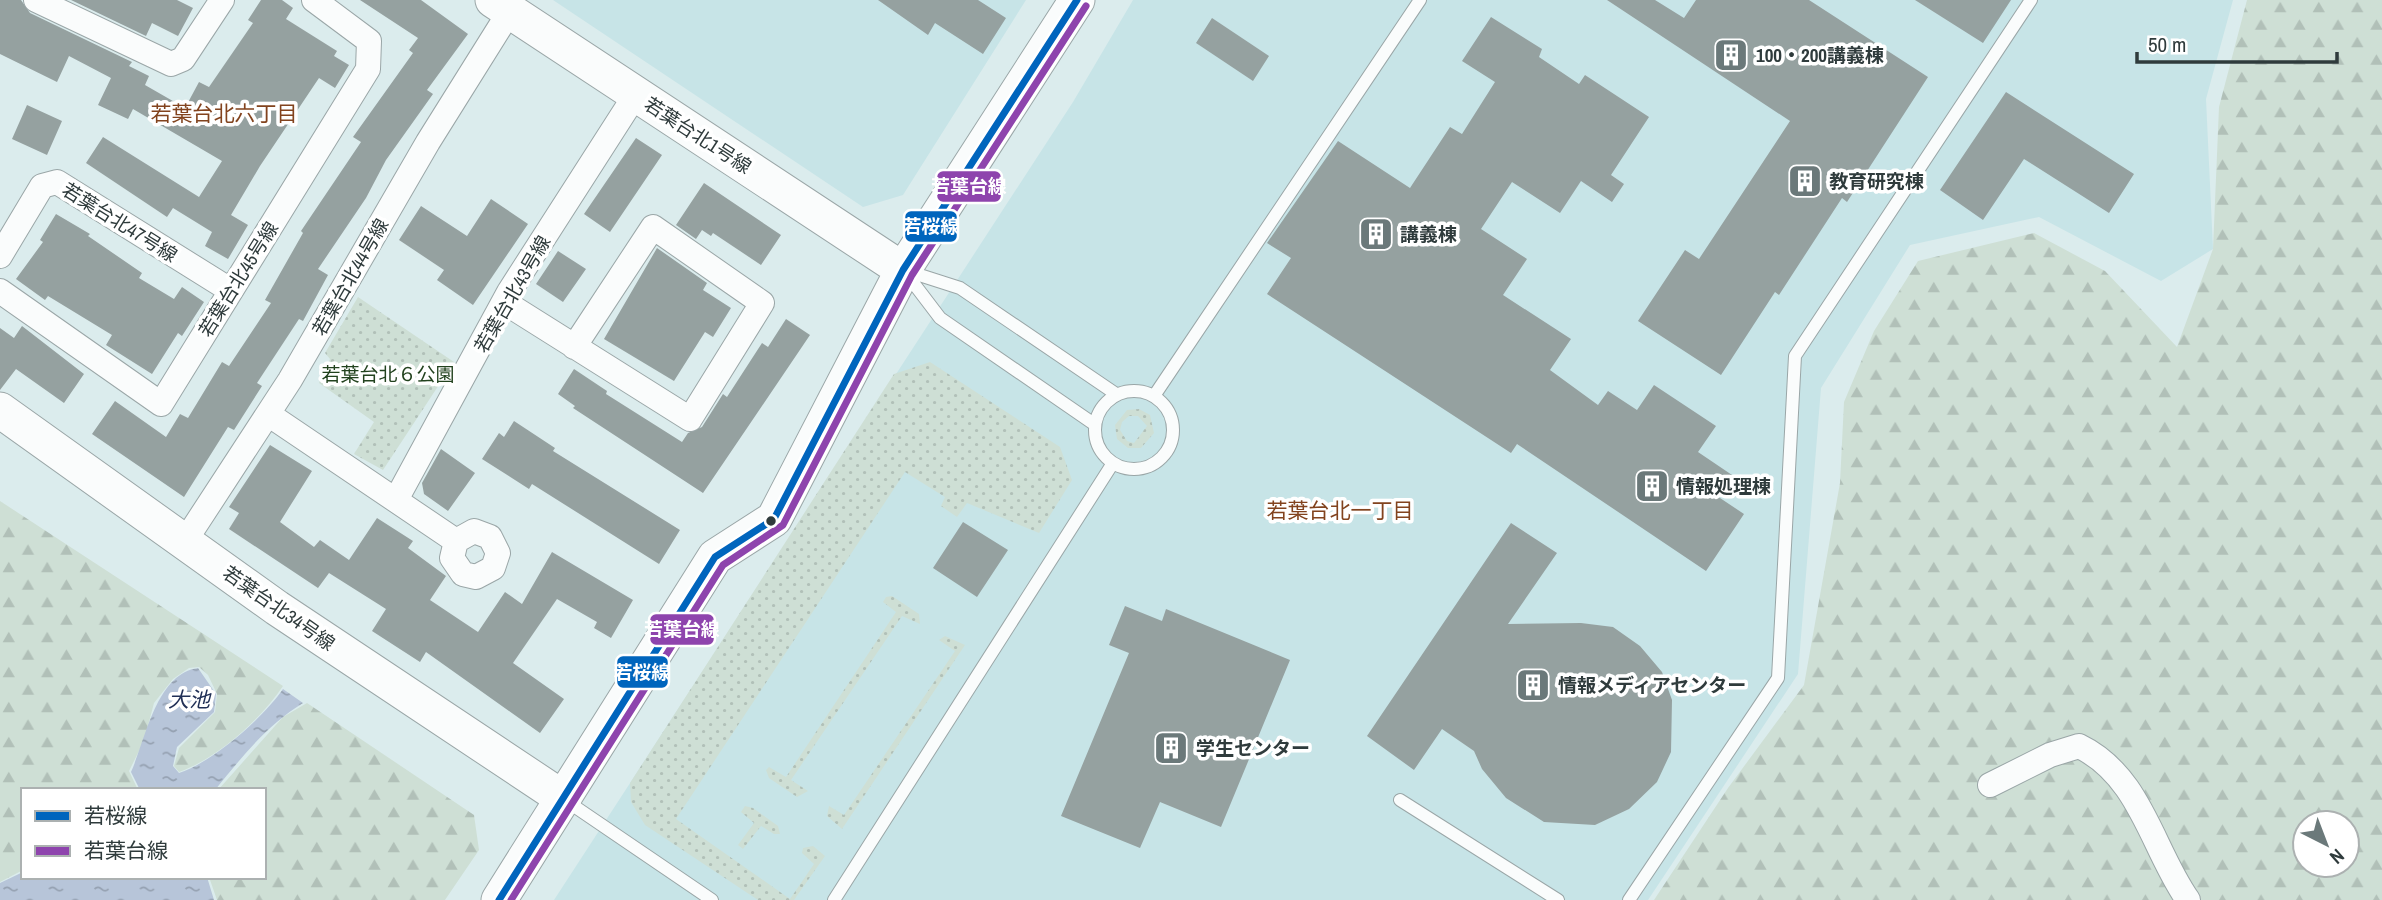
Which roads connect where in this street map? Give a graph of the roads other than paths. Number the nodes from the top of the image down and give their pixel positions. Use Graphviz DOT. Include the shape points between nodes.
graph roads {
  1 [pos="36,0"];
  2 [pos="222,0"];
  3 [pos="314,0"];
  4 [pos="1077,0"];
  5 [pos="1420,0"];
  6 [pos="2031,0"];
  7 [pos="501,6"];
  8 [pos="636,94"];
  9 [pos="0,256"];
  10 [pos="903,270"];
  11 [pos="230,290"];
  12 [pos="0,291"];
  13 [pos="503,302"];
  14 [pos="574,347"];
  15 [pos="1116,394"];
  16 [pos="1154,396"];
  17 [pos="0,410"];
  18 [pos="268,414"];
  19 [pos="1094,424"];
  20 [pos="1113,463"];
  21 [pos="397,498"];
  22 [pos="185,541"];
  23 [pos="456,541"];
  24 [pos="1990,785"];
  25 [pos="564,799"];
  26 [pos="1400,800"];
  27 [pos="499,900"];
  28 [pos="712,900"];
  29 [pos="834,900"];
  30 [pos="1558,900"];
  31 [pos="1629,900"];
  32 [pos="2188,900"];
  1 -- 2 [label="street" via="172,64 184,59"];
  3 -- 11 [label="street, 若葉台北45号線" via="369,41 368,69"];
  4 -- 10 [label="street"];
  5 -- 16 [label="lane"];
  6 -- 31 [label="lane" via="1795,356 1778,678"];
  7 -- 8 [label="street, 若葉台北1号線"];
  7 -- 18 [label="street, 若葉台北44号線" via="428,142"];
  8 -- 10 [label="street, 若葉台北1号線"];
  8 -- 13 [label="street, 若葉台北43号線"];
  9 -- 11 [label="street, 若葉台北47号線" via="42,186 57,181"];
  10 -- 15 [label="lane" via="960,288"];
  10 -- 19 [label="lane" via="940,318"];
  10 -- 25 [label="street" via="774,519 715,556"];
  11 -- 12 [label="street, 若葉台北45号線" via="161,404"];
  13 -- 14 [label="street"];
  13 -- 21 [label="street, 若葉台北43号線"];
  14 -- 14 [label="street" via="690,419 762,303 653,227"];
  15 -- 16 [label="lane" via="1129,391"];
  15 -- 19 [label="lane"];
  16 -- 20 [label="lane" via="1171,416 1173,429 1164,454 1142,468"];
  17 -- 22 [label="street, 若葉台北34号線"];
  18 -- 21 [label="street"];
  18 -- 22 [label="street, 若葉台北44号線"];
  19 -- 20 [label="lane" via="1099,449"];
  20 -- 29 [label="lane"];
  21 -- 23 [label="street"];
  22 -- 25 [label="street, 若葉台北34号線" via="277,608"];
  24 -- 32 [label="street" via="2079,746 2101,756 2147,820"];
  25 -- 27 [label="street"];
  25 -- 28 [label="lane"];
  26 -- 30 [label="lane"];
}
